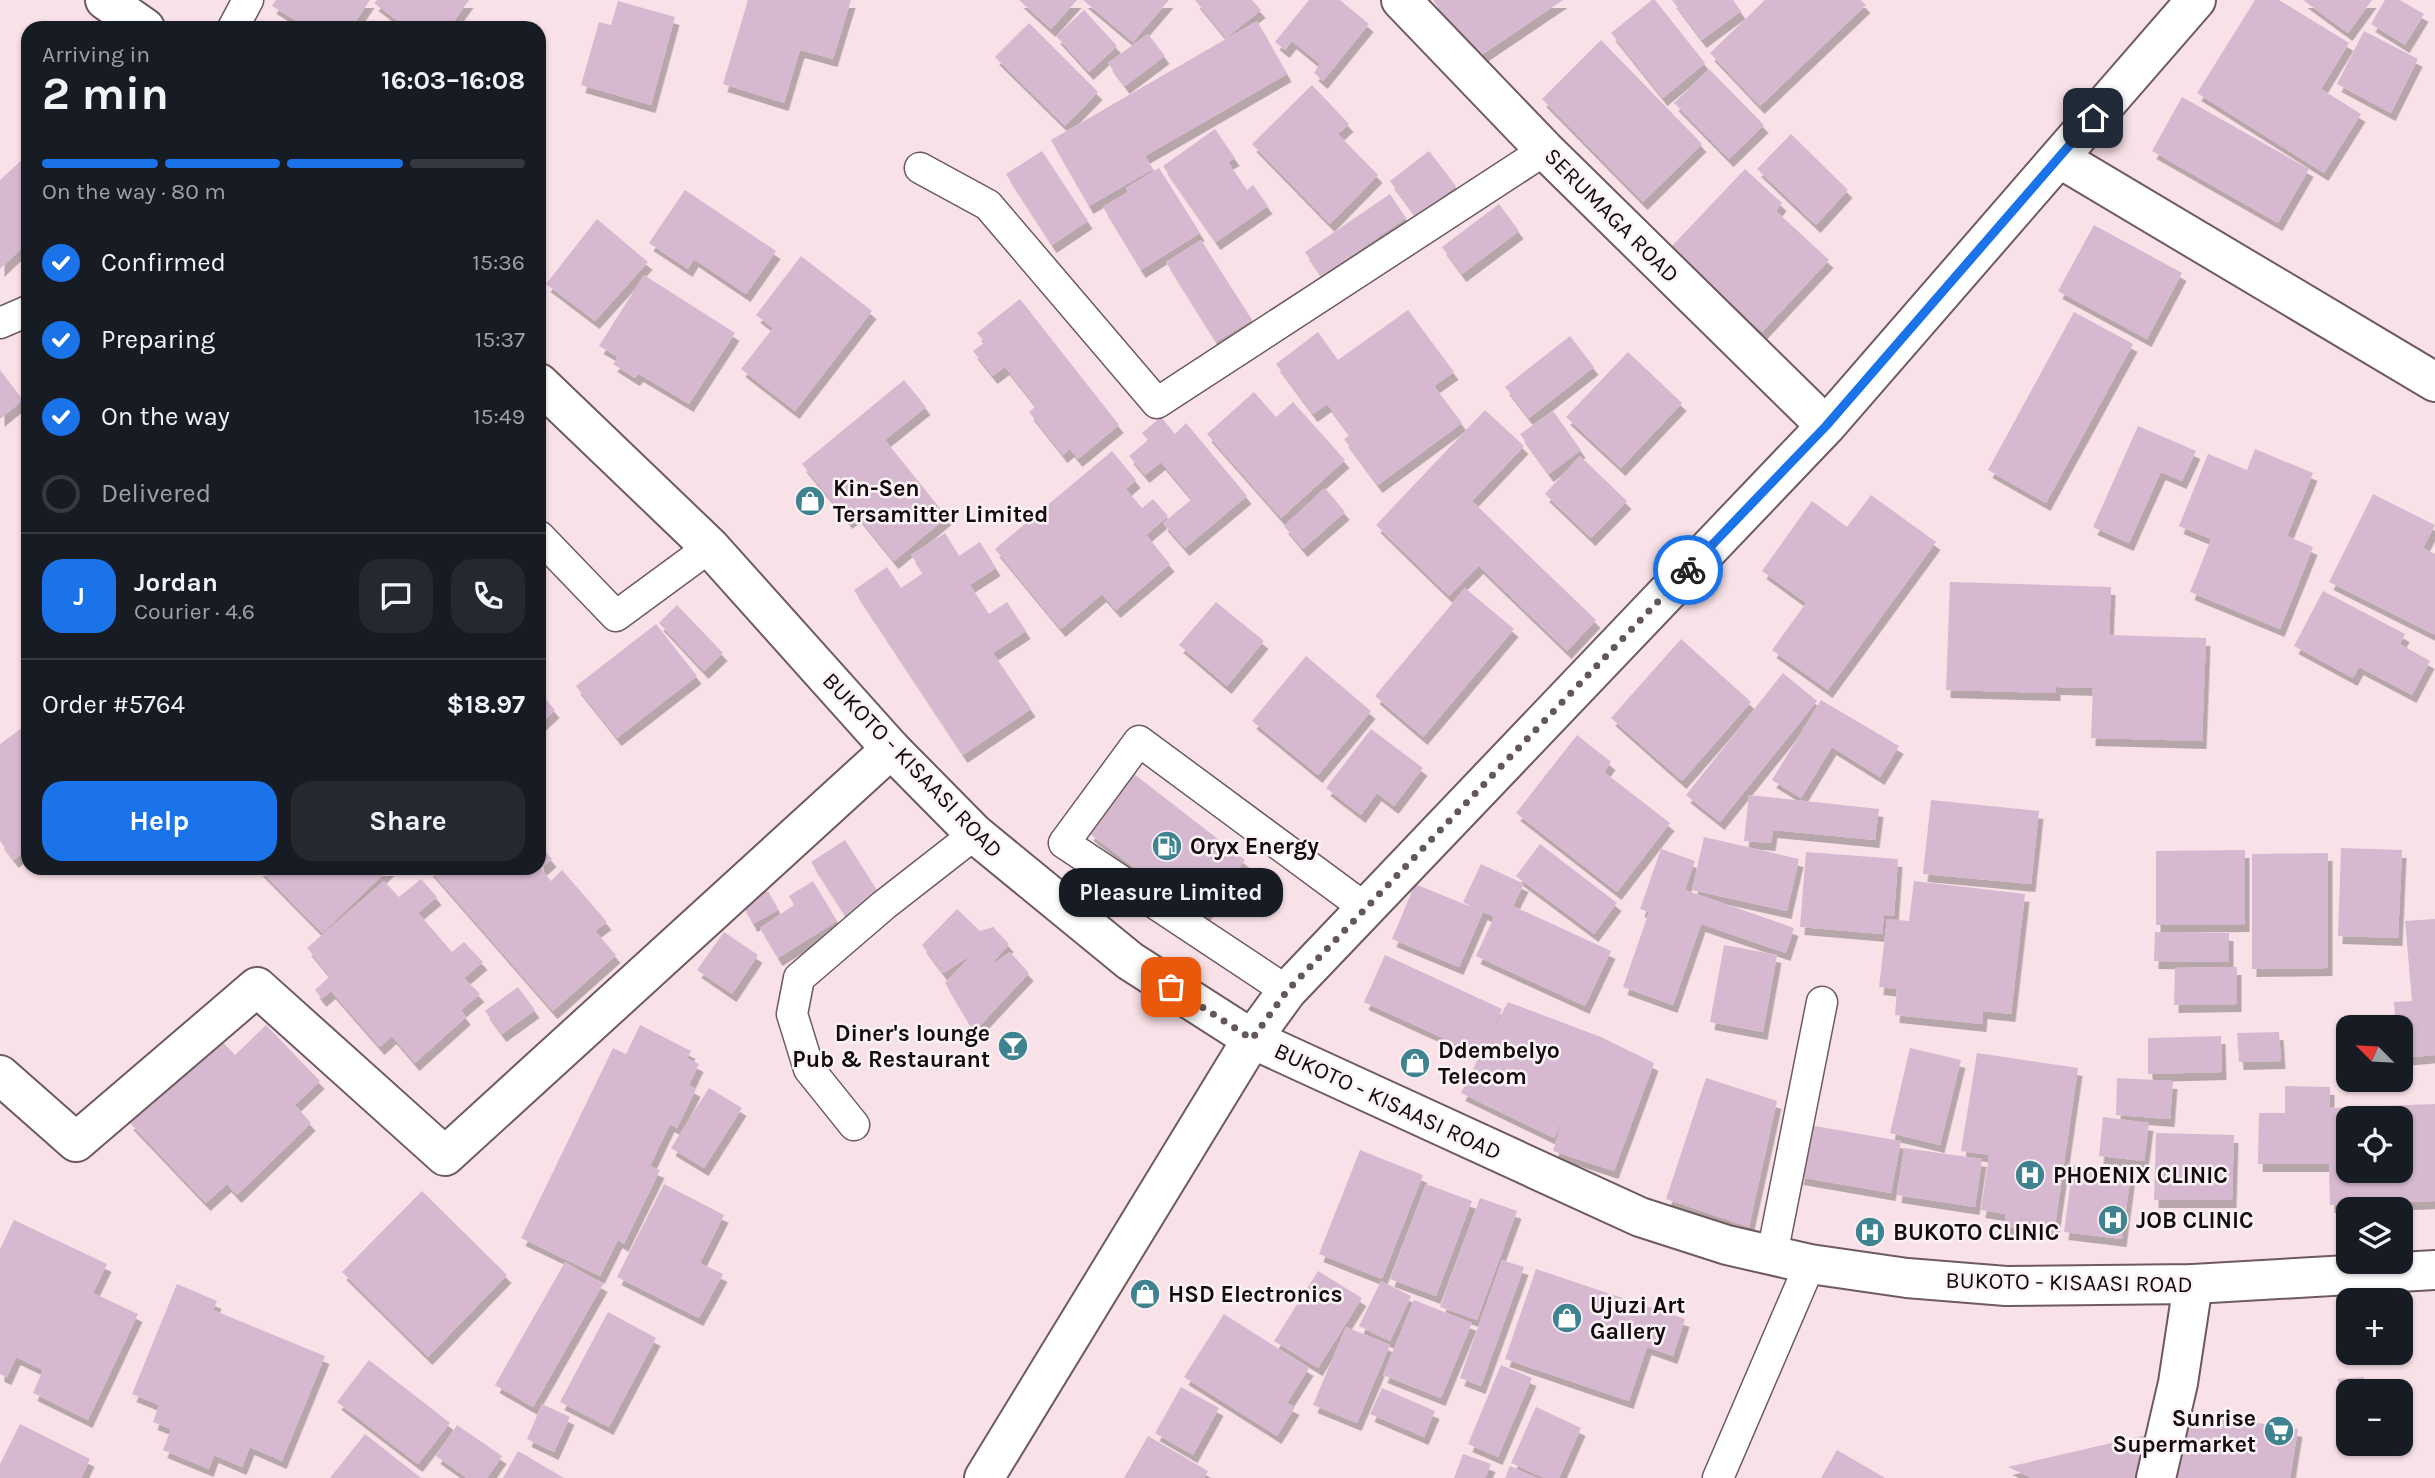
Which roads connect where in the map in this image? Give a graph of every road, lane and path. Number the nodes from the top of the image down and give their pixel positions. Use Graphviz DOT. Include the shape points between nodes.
graph roads {
  1 [pos="105,0"];
  2 [pos="1401,0"];
  3 [pos="2196,0"];
  4 [pos="135,21"];
  5 [pos="1545,150"];
  6 [pos="2059,158"];
  7 [pos="920,168"];
  8 [pos="21,314"];
  9 [pos="0,323"];
  10 [pos="2435,382"];
  11 [pos="546,390"];
  12 [pos="1826,426"];
  13 [pos="546,543"];
  14 [pos="710,547"];
  15 [pos="891,749"];
  16 [pos="975,834"];
  17 [pos="1365,908"];
  18 [pos="1287,991"];
  19 [pos="1822,1002"];
  20 [pos="1252,1039"];
  21 [pos="0,1075"];
  22 [pos="854,1125"];
  23 [pos="1772,1255"];
  24 [pos="1810,1264"];
  25 [pos="2435,1270"];
  26 [pos="2193,1284"];
  27 [pos="984,1478"];
  28 [pos="1718,1478"];
  29 [pos="2156,1478"];
  1 -- 4 [label="street"];
  2 -- 5 [label="street, SERUMAGA ROAD"];
  3 -- 6 [label="street"];
  5 -- 7 [label="lane" via="1157,403 988,205"];
  5 -- 12 [label="street, SERUMAGA ROAD"];
  6 -- 10 [label="street"];
  6 -- 12 [label="street"];
  8 -- 9 [label="lane"];
  11 -- 14 [label="street, BUKOTO - KISAASI ROAD"];
  12 -- 17 [label="street"];
  13 -- 14 [label="lane" via="616,615"];
  14 -- 15 [label="street, BUKOTO - KISAASI ROAD"];
  15 -- 16 [label="street, BUKOTO - KISAASI ROAD"];
  15 -- 21 [label="street" via="445,1156 257,987 76,1142"];
  16 -- 20 [label="street, BUKOTO - KISAASI ROAD" via="1130,961"];
  16 -- 22 [label="lane" via="799,978 792,1014 809,1069"];
  17 -- 18 [label="street"];
  17 -- 18 [label="lane" via="1139,741 1064,843"];
  18 -- 20 [label="street"];
  19 -- 23 [label="lane"];
  20 -- 23 [label="street, BUKOTO - KISAASI ROAD" via="1640,1217"];
  20 -- 27 [label="street"];
  23 -- 24 [label="street, BUKOTO - KISAASI ROAD"];
  24 -- 26 [label="street, BUKOTO - KISAASI ROAD" via="2006,1286"];
  24 -- 28 [label="lane"];
  25 -- 26 [label="street, BUKOTO - KISAASI ROAD"];
  26 -- 29 [label="street" via="2178,1383"];
}
